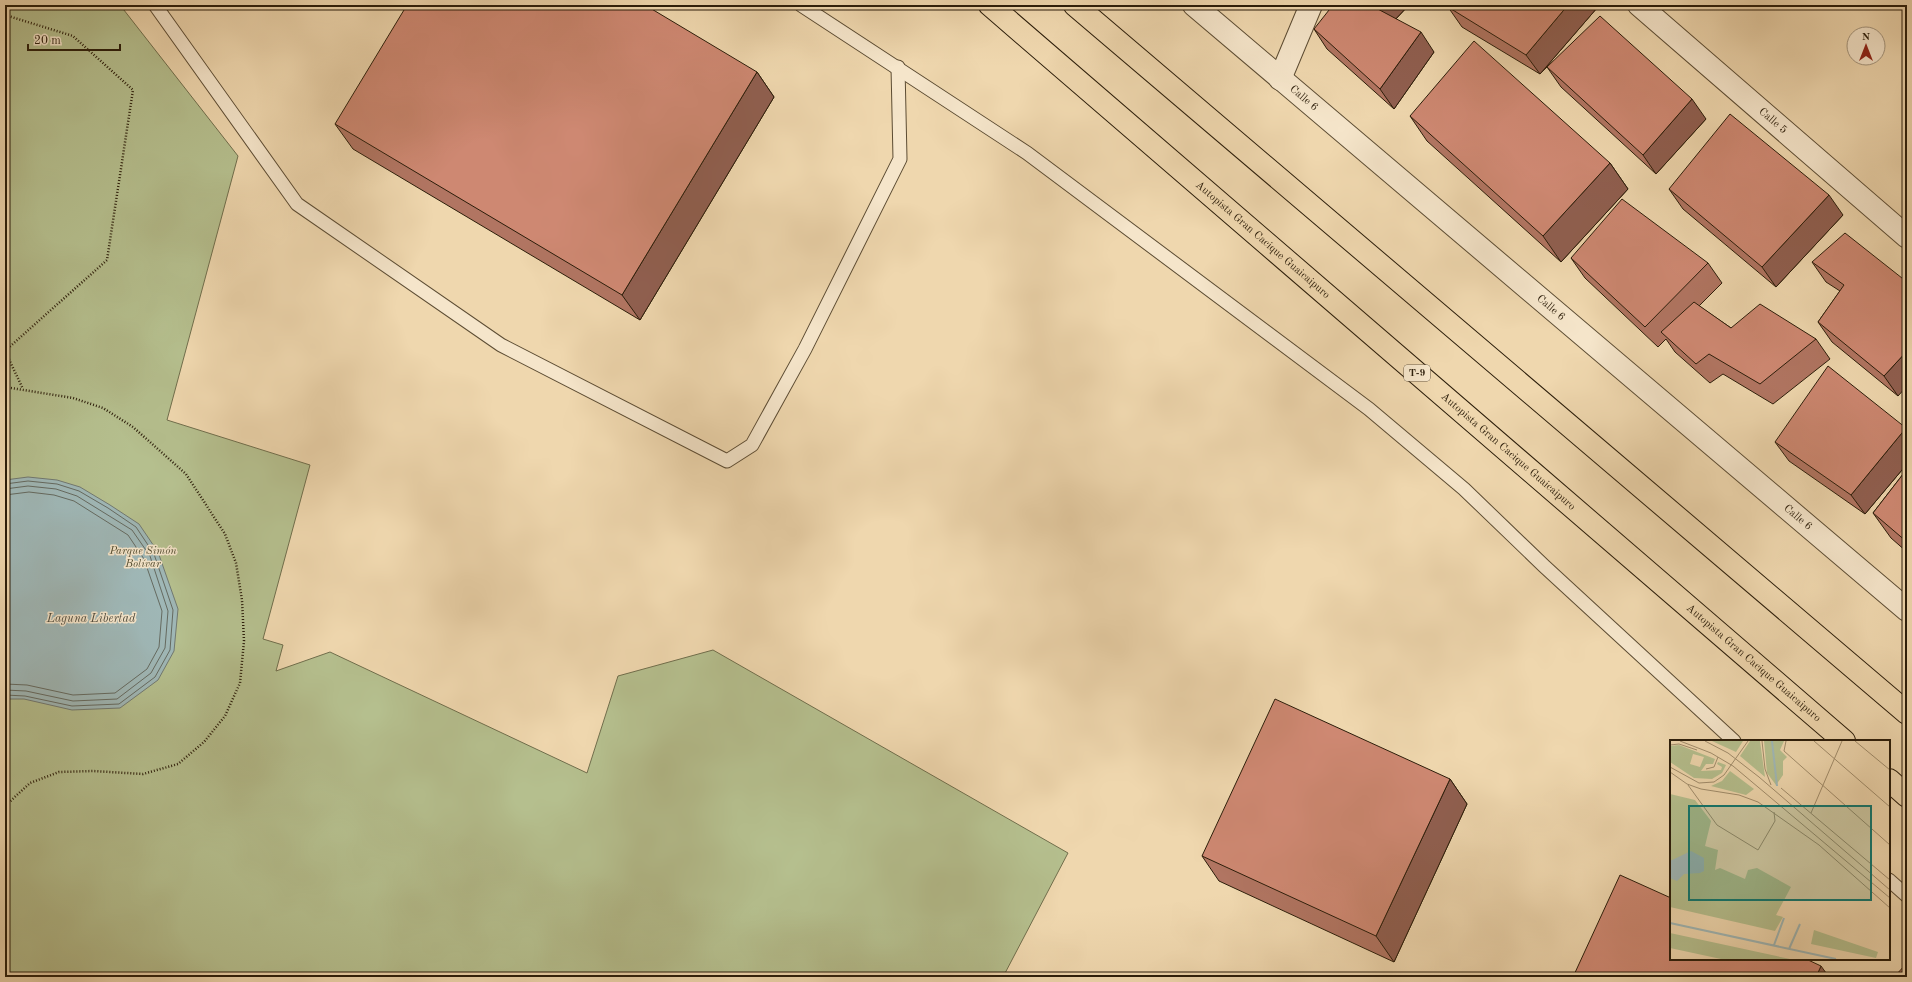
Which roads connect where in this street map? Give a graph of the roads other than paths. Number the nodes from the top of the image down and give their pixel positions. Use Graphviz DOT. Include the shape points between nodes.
graph roads {
  1 [pos="155,5"];
  2 [pos="801,5"];
  3 [pos="990,5"];
  4 [pos="1075,5"];
  5 [pos="1194,5"];
  6 [pos="1311,5"];
  7 [pos="1638,5"];
  8 [pos="898,67"];
  9 [pos="1280,79"];
  10 [pos="1907,237"];
  11 [pos="1907,610"];
  12 [pos="1907,713"];
  13 [pos="1733,740"];
  14 [pos="1843,740"];
  15 [pos="1890,781"];
  16 [pos="1907,796"];
  17 [pos="1890,881"];
  18 [pos="1907,896"];
  1 -- 8 [label="lane" via="297,204 502,345 727,461 752,445 805,349 900,158"];
  2 -- 8 [label="lane"];
  3 -- 14 [label="highway, Autopista Gran Cacique Guaicaipuro / T-9"];
  4 -- 12 [label="highway"];
  5 -- 9 [label="street, Calle 6"];
  6 -- 9 [label="street"];
  7 -- 10 [label="street, Calle 5"];
  8 -- 13 [label="lane" via="1027,154 1369,409 1464,489"];
  9 -- 11 [label="street, Calle 6"];
  15 -- 16 [label="highway"];
  17 -- 18 [label="lane"];
}
